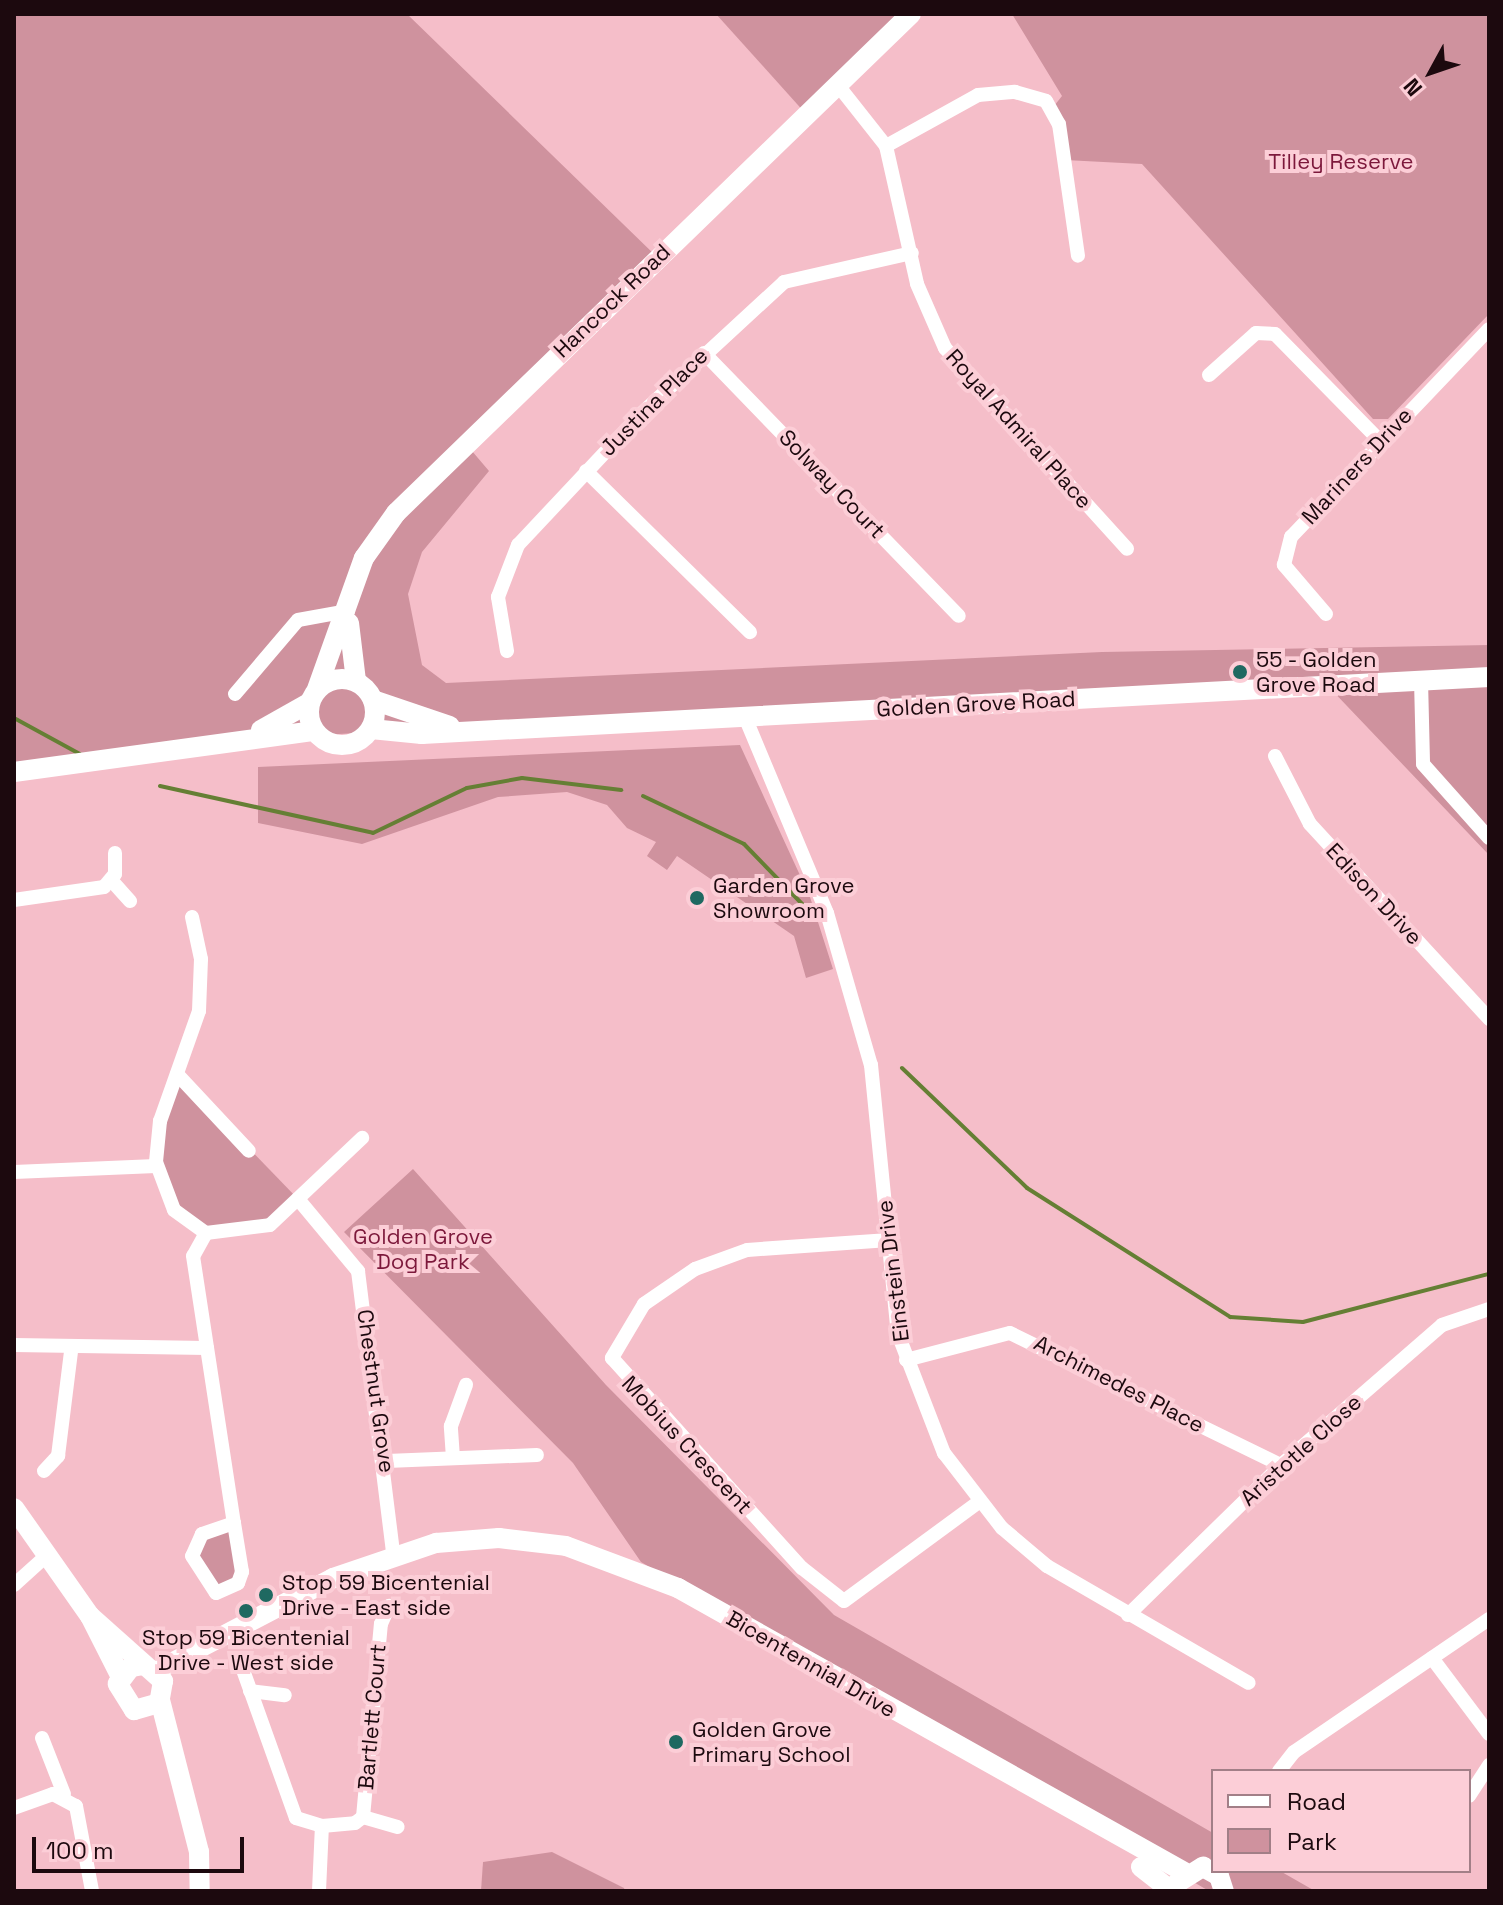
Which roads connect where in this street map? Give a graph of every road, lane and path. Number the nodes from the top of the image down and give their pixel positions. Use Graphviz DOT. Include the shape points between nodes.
graph roads {
  1 [pos="911,14"];
  2 [pos="837,84"];
  3 [pos="886,146"];
  4 [pos="912,253"];
  5 [pos="1078,256"];
  6 [pos="1489,329"];
  7 [pos="704,353"];
  8 [pos="1209,375"];
  9 [pos="1379,440"];
  10 [pos="586,471"];
  11 [pos="1127,549"];
  12 [pos="348,611"];
  13 [pos="1326,614"];
  14 [pos="959,616"];
  15 [pos="750,632"];
  16 [pos="507,651"];
  17 [pos="1489,677"];
  18 [pos="1421,680"];
  19 [pos="356,681"];
  20 [pos="235,694"];
  21 [pos="313,696"];
  22 [pos="373,700"];
  23 [pos="745,717"];
  24 [pos="371,729"];
  25 [pos="462,729"];
  26 [pos="314,731"];
  27 [pos="235,740"];
  28 [pos="1275,756"];
  29 [pos="14,772"];
  30 [pos="1489,838"];
  31 [pos="115,853"];
  32 [pos="112,881"];
  33 [pos="14,900"];
  34 [pos="130,901"];
  35 [pos="192,917"];
  36 [pos="1489,1019"];
  37 [pos="177,1074"];
  38 [pos="362,1138"];
  39 [pos="249,1151"];
  40 [pos="156,1166"];
  41 [pos="14,1172"];
  42 [pos="298,1199"];
  43 [pos="206,1233"];
  44 [pos="889,1240"];
  45 [pos="1489,1309"];
  46 [pos="14,1345"];
  47 [pos="207,1348"];
  48 [pos="71,1351"];
  49 [pos="906,1360"];
  50 [pos="466,1385"];
  51 [pos="537,1455"];
  52 [pos="453,1458"];
  53 [pos="387,1461"];
  54 [pos="1281,1465"];
  55 [pos="44,1471"];
  56 [pos="979,1502"];
  57 [pos="14,1508"];
  58 [pos="234,1523"];
  59 [pos="404,1555"];
  60 [pos="45,1557"];
  61 [pos="14,1585"];
  62 [pos="389,1606"];
  63 [pos="1128,1615"];
  64 [pos="90,1616"];
  65 [pos="1489,1619"];
  66 [pos="1432,1658"];
  67 [pos="243,1670"];
  68 [pos="121,1677"];
  69 [pos="156,1681"];
  70 [pos="1249,1683"];
  71 [pos="250,1691"];
  72 [pos="285,1695"];
  73 [pos="140,1710"];
  74 [pos="1489,1734"];
  75 [pos="42,1738"];
  76 [pos="1489,1765"];
  77 [pos="1281,1769"];
  78 [pos="182,1777"];
  79 [pos="1471,1793"];
  80 [pos="64,1794"];
  81 [pos="14,1808"];
  82 [pos="363,1817"];
  83 [pos="322,1826"];
  84 [pos="398,1827"];
  85 [pos="1184,1872"];
  86 [pos="1219,1877"];
  87 [pos="92,1891"];
  88 [pos="200,1891"];
  89 [pos="319,1891"];
  90 [pos="1174,1891"];
  1 -- 2 [label="main road, Hancock Road"];
  2 -- 3 [label="street, Royal Admiral Place"];
  2 -- 12 [label="main road, Hancock Road" via="396,513 364,558"];
  3 -- 4 [label="street, Royal Admiral Place"];
  3 -- 5 [label="street" via="978,95 1015,92 1046,101 1059,124"];
  4 -- 7 [label="street, Justina Place" via="784,282"];
  4 -- 11 [label="street, Royal Admiral Place" via="928,319 960,369"];
  6 -- 9 [label="street, Mariners Drive"];
  7 -- 10 [label="street, Justina Place"];
  7 -- 14 [label="street, Solway Court"];
  8 -- 9 [label="street" via="1256,333 1275,334"];
  9 -- 13 [label="street, Mariners Drive" via="1291,537 1284,565"];
  10 -- 15 [label="street"];
  10 -- 16 [label="street, Justina Place" via="518,545 498,597"];
  12 -- 19 [label="main road, Hancock Road"];
  12 -- 20 [label="street" via="298,620"];
  12 -- 21 [label="main road, Hancock Road"];
  17 -- 18 [label="main road, Golden Grove Road"];
  18 -- 23 [label="main road, Golden Grove Road"];
  18 -- 30 [label="street" via="1423,764"];
  19 -- 21 [label="main road" via="335,679"];
  19 -- 22 [label="main road"];
  21 -- 26 [label="main road"];
  21 -- 27 [label="main road"];
  22 -- 24 [label="main road"];
  22 -- 25 [label="main road, Golden Grove Road"];
  23 -- 25 [label="main road, Golden Grove Road"];
  23 -- 44 [label="street, Einstein Drive" via="827,913 871,1065"];
  24 -- 25 [label="main road, Golden Grove Road"];
  24 -- 26 [label="main road" via="343,746"];
  26 -- 27 [label="main road"];
  27 -- 29 [label="main road"];
  28 -- 36 [label="street, Edison Drive" via="1310,824"];
  31 -- 32 [label="street"];
  32 -- 33 [label="street" via="69,896"];
  32 -- 34 [label="street"];
  35 -- 37 [label="street" via="201,959 199,1011"];
  37 -- 39 [label="street"];
  37 -- 40 [label="street" via="160,1121"];
  38 -- 42 [label="street"];
  40 -- 41 [label="street"];
  40 -- 43 [label="street" via="174,1210"];
  42 -- 43 [label="street" via="270,1225"];
  42 -- 53 [label="street, Chestnut Grove" via="358,1271"];
  43 -- 47 [label="street" via="193,1256"];
  44 -- 49 [label="street, Einstein Drive"];
  44 -- 56 [label="street, Mobius Crescent" via="747,1250 695,1269 644,1304 612,1358 802,1568 844,1601"];
  45 -- 54 [label="street, Aristotle Close" via="1442,1325"];
  46 -- 48 [label="street"];
  47 -- 48 [label="street"];
  47 -- 58 [label="street"];
  48 -- 55 [label="street" via="58,1456"];
  49 -- 54 [label="street, Archimedes Place" via="1010,1333"];
  49 -- 56 [label="street, Einstein Drive" via="944,1453"];
  50 -- 52 [label="street" via="451,1426"];
  51 -- 52 [label="street"];
  52 -- 53 [label="street"];
  53 -- 59 [label="street, Chestnut Grove"];
  54 -- 63 [label="street, Aristotle Close"];
  56 -- 63 [label="street, Einstein Drive" via="1047,1566"];
  57 -- 60 [label="main road"];
  58 -- 58 [label="street" via="242,1572 238,1583 216,1593 192,1556 194,1540"];
  59 -- 69 [label="main road, Bicentennial Drive" via="333,1578"];
  59 -- 85 [label="main road, Bicentennial Drive" via="436,1543 499,1538 610,1558 703,1602"];
  59 -- 90 [label="main road, Bicentennial Drive" via="532,1551 636,1580"];
  60 -- 61 [label="street"];
  60 -- 64 [label="main road"];
  62 -- 82 [label="street, Bartlett Court" via="381,1624"];
  63 -- 70 [label="street, Einstein Drive"];
  64 -- 68 [label="main road"];
  64 -- 69 [label="main road"];
  65 -- 66 [label="street"];
  66 -- 74 [label="street"];
  66 -- 77 [label="street" via="1294,1752"];
  67 -- 71 [label="street"];
  68 -- 69 [label="main road"];
  68 -- 73 [label="main road" via="122,1701"];
  69 -- 73 [label="main road"];
  69 -- 78 [label="main road"];
  71 -- 72 [label="street"];
  71 -- 83 [label="street" via="289,1806 296,1818"];
  73 -- 78 [label="main road"];
  75 -- 80 [label="street"];
  76 -- 79 [label="street"];
  78 -- 88 [label="main road"];
  80 -- 81 [label="street"];
  80 -- 87 [label="street" via="76,1806"];
  82 -- 83 [label="street, Bartlett Court"];
  82 -- 84 [label="street"];
  83 -- 89 [label="street"];
  85 -- 86 [label="main road"];
  85 -- 90 [label="main road"];
}
